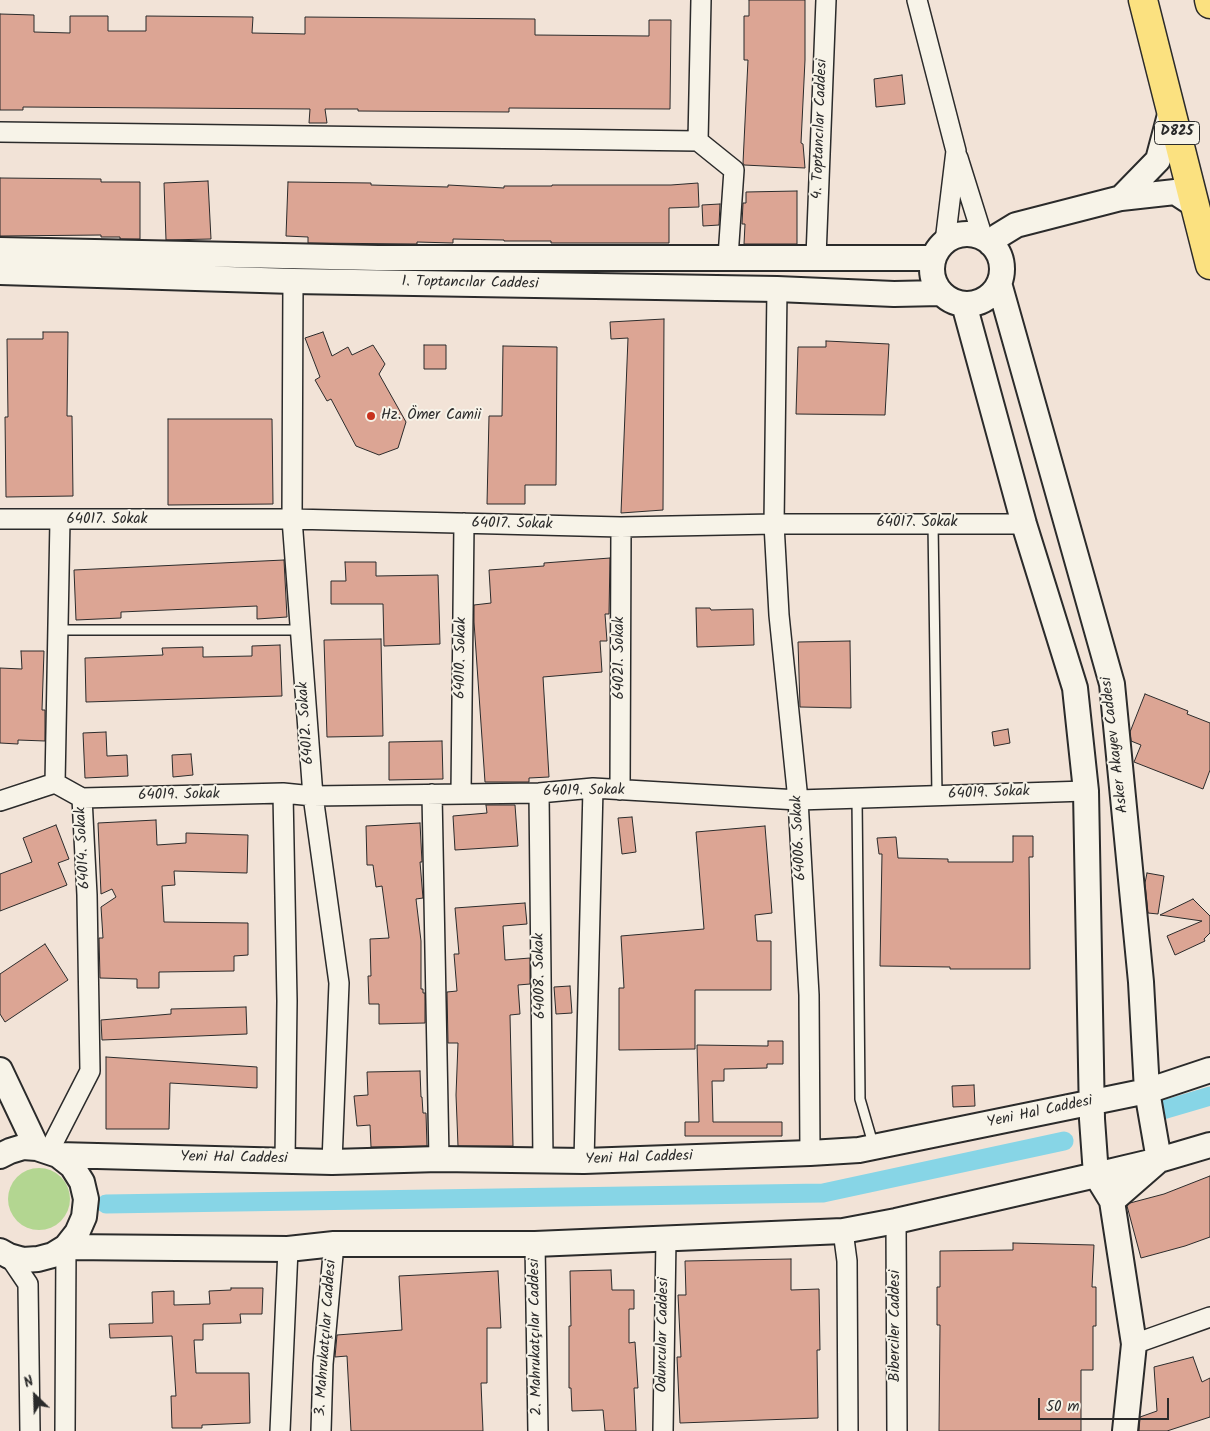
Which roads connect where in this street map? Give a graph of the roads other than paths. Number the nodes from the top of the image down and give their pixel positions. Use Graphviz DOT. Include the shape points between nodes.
graph roads {
  1 [pos="701,0"];
  2 [pos="826,0"];
  3 [pos="917,0"];
  4 [pos="1144,0"];
  5 [pos="1209,0"];
  6 [pos="1210,4"];
  7 [pos="1171,111"];
  8 [pos="0,132"];
  9 [pos="698,141"];
  10 [pos="956,151"];
  11 [pos="1121,198"];
  12 [pos="1195,205"];
  13 [pos="987,241"];
  14 [pos="0,250"];
  15 [pos="939,250"];
  16 [pos="728,257"];
  17 [pos="816,257"];
  18 [pos="1210,265"];
  19 [pos="0,272"];
  20 [pos="293,282"];
  21 [pos="999,283"];
  22 [pos="777,289"];
  23 [pos="941,293"];
  24 [pos="964,304"];
  25 [pos="0,519"];
  26 [pos="292,519"];
  27 [pos="60,520"];
  28 [pos="933,523"];
  29 [pos="464,524"];
  30 [pos="774,524"];
  31 [pos="1024,524"];
  32 [pos="621,527"];
  33 [pos="58,630"];
  34 [pos="300,630"];
  35 [pos="55,783"];
  36 [pos="593,788"];
  37 [pos="620,790"];
  38 [pos="1086,791"];
  39 [pos="461,793"];
  40 [pos="539,793"];
  41 [pos="283,794"];
  42 [pos="432,794"];
  43 [pos="312,796"];
  44 [pos="937,796"];
  45 [pos="82,798"];
  46 [pos="857,798"];
  47 [pos="798,800"];
  48 [pos="0,801"];
  49 [pos="0,1070"];
  50 [pos="1210,1070"];
  51 [pos="1147,1091"];
  52 [pos="1093,1102"];
  53 [pos="1210,1145"];
  54 [pos="874,1147"];
  55 [pos="48,1151"];
  56 [pos="810,1153"];
  57 [pos="0,1156"];
  58 [pos="439,1159"];
  59 [pos="285,1160"];
  60 [pos="543,1160"];
  61 [pos="1159,1160"];
  62 [pos="584,1161"];
  63 [pos="332,1162"];
  64 [pos="1096,1175"];
  65 [pos="1112,1201"];
  66 [pos="896,1221"];
  67 [pos="843,1231"];
  68 [pos="666,1238"];
  69 [pos="334,1244"];
  70 [pos="535,1244"];
  71 [pos="66,1247"];
  72 [pos="288,1249"];
  73 [pos="4,1254"];
  74 [pos="1210,1317"];
  75 [pos="1134,1344"];
  76 [pos="30,1431"];
  77 [pos="65,1431"];
  78 [pos="280,1431"];
  79 [pos="321,1431"];
  80 [pos="538,1431"];
  81 [pos="663,1431"];
  82 [pos="848,1431"];
  83 [pos="897,1431"];
  84 [pos="1125,1431"];
  1 -- 9 [label="street"];
  2 -- 17 [label="street, 4. Toptancılar Caddesi"];
  3 -- 10 [label="street"];
  4 -- 7 [label="highway, D825"];
  5 -- 6 [label="highway"];
  7 -- 11 [label="street" via="1158,160"];
  7 -- 12 [label="highway, D825"];
  8 -- 9 [label="street"];
  9 -- 16 [label="street" via="734,170"];
  10 -- 13 [label="street"];
  10 -- 15 [label="street"];
  11 -- 12 [label="street" via="1175,192"];
  11 -- 13 [label="street" via="1016,225"];
  12 -- 18 [label="highway, D825"];
  13 -- 15 [label="street" via="964,234 954,237"];
  13 -- 21 [label="street, Asker Akayev Caddesi" via="1001,262"];
  14 -- 16 [label="street, 1. Toptancılar Caddesi" via="378,258"];
  15 -- 17 [label="street, 1. Toptancılar Caddesi"];
  15 -- 23 [label="street" via="932,277"];
  16 -- 17 [label="street, 1. Toptancılar Caddesi"];
  19 -- 20 [label="street, 1. Toptancılar Caddesi"];
  20 -- 22 [label="street, 1. Toptancılar Caddesi"];
  20 -- 26 [label="street, 64012. Sokak"];
  21 -- 24 [label="street" via="988,297"];
  21 -- 51 [label="street, Asker Akayev Caddesi" via="1112,684 1141,982"];
  22 -- 23 [label="street, 1. Toptancılar Caddesi"];
  22 -- 30 [label="street, 64006. Sokak"];
  23 -- 24 [label="street"];
  24 -- 31 [label="street"];
  25 -- 27 [label="street, 64017. Sokak"];
  26 -- 27 [label="street, 64017. Sokak"];
  26 -- 29 [label="street, 64017. Sokak"];
  26 -- 34 [label="street, 64012. Sokak"];
  27 -- 33 [label="street"];
  28 -- 30 [label="street, 64017. Sokak"];
  28 -- 31 [label="street, 64017. Sokak"];
  28 -- 44 [label="lane"];
  29 -- 32 [label="street, 64017. Sokak"];
  29 -- 39 [label="street, 64010. Sokak"];
  30 -- 32 [label="street, 64017. Sokak"];
  30 -- 47 [label="street, 64006. Sokak" via="779,614"];
  31 -- 38 [label="street" via="1075,688"];
  32 -- 37 [label="street, 64021. Sokak"];
  33 -- 34 [label="lane"];
  33 -- 35 [label="street"];
  34 -- 43 [label="street, 64012. Sokak"];
  35 -- 45 [label="street, 64014. Sokak"];
  35 -- 48 [label="street"];
  36 -- 37 [label="street, 64019. Sokak"];
  36 -- 40 [label="street, 64019. Sokak"];
  36 -- 62 [label="street"];
  37 -- 47 [label="street, 64019. Sokak"];
  38 -- 44 [label="street, 64019. Sokak"];
  38 -- 52 [label="street"];
  39 -- 40 [label="street, 64019. Sokak"];
  39 -- 42 [label="street, 64019. Sokak"];
  40 -- 60 [label="street, 64008. Sokak"];
  41 -- 43 [label="street, 64019. Sokak"];
  41 -- 45 [label="street, 64019. Sokak"];
  41 -- 59 [label="street" via="287,1001"];
  42 -- 43 [label="street, 64019. Sokak"];
  42 -- 58 [label="street"];
  43 -- 63 [label="street, 64012. Sokak" via="339,984"];
  44 -- 46 [label="street, 64019. Sokak"];
  45 -- 55 [label="street, 64014. Sokak" via="90,1071"];
  46 -- 47 [label="street, 64019. Sokak"];
  46 -- 54 [label="lane" via="860,1099"];
  47 -- 56 [label="street, 64006. Sokak" via="808,995"];
  49 -- 55 [label="street"];
  50 -- 51 [label="street, Yeni Hal Caddesi"];
  51 -- 52 [label="street, Yeni Hal Caddesi"];
  51 -- 61 [label="street, Asker Akayev Caddesi"];
  52 -- 54 [label="street, Yeni Hal Caddesi"];
  52 -- 64 [label="street"];
  53 -- 61 [label="street"];
  54 -- 56 [label="street, Yeni Hal Caddesi"];
  55 -- 57 [label="street, Yeni Hal Caddesi" via="23,1148"];
  55 -- 59 [label="street, Yeni Hal Caddesi"];
  55 -- 71 [label="street" via="72,1166 82,1182 86,1199 84,1217"];
  56 -- 62 [label="street, Yeni Hal Caddesi"];
  58 -- 60 [label="street, Yeni Hal Caddesi"];
  58 -- 63 [label="street, Yeni Hal Caddesi"];
  59 -- 63 [label="street, Yeni Hal Caddesi"];
  60 -- 62 [label="street, Yeni Hal Caddesi"];
  61 -- 64 [label="street"];
  61 -- 65 [label="street"];
  64 -- 65 [label="street"];
  64 -- 66 [label="street"];
  65 -- 75 [label="street"];
  66 -- 67 [label="street"];
  66 -- 83 [label="street, Biberciler Caddesi"];
  67 -- 68 [label="street"];
  67 -- 82 [label="street" via="847,1261"];
  68 -- 70 [label="street"];
  68 -- 81 [label="street, Oduncular Caddesi"];
  69 -- 70 [label="street"];
  69 -- 72 [label="street"];
  69 -- 79 [label="street, 3. Mahrukatçılar Caddesi" via="323,1364"];
  70 -- 80 [label="street, 2. Mahrukatçılar Caddesi"];
  71 -- 72 [label="street"];
  71 -- 73 [label="street" via="38,1259 24,1260"];
  71 -- 77 [label="street"];
  72 -- 78 [label="street"];
  73 -- 76 [label="street" via="28,1284"];
  74 -- 75 [label="street"];
  75 -- 84 [label="street"];
}
